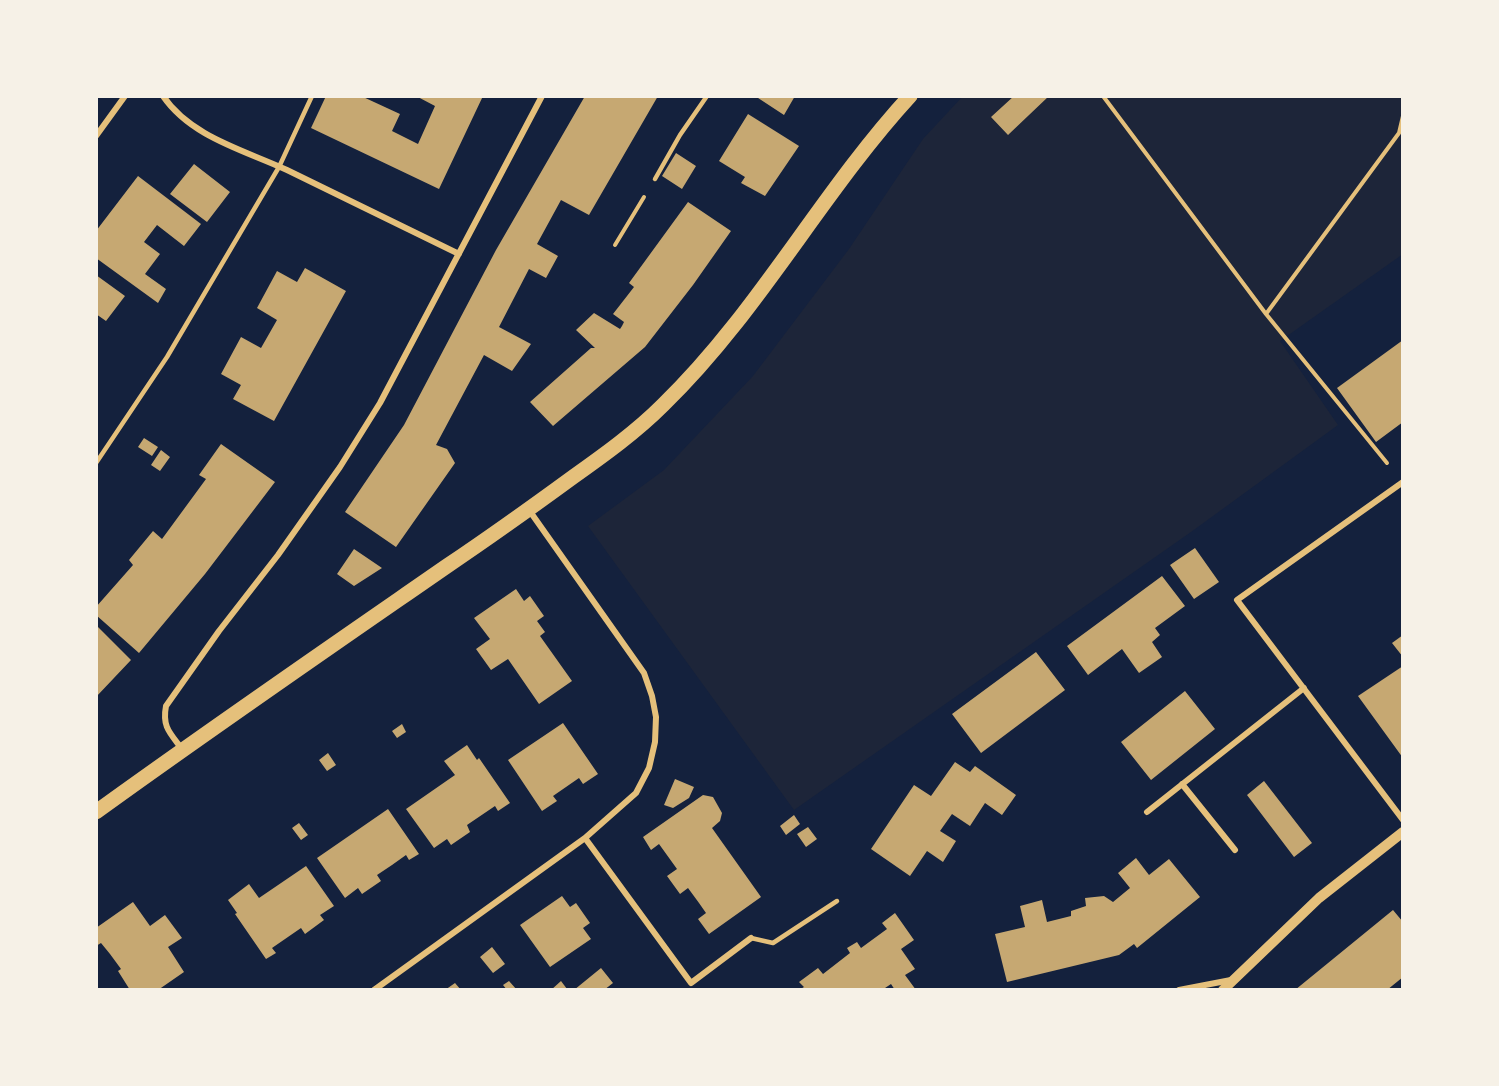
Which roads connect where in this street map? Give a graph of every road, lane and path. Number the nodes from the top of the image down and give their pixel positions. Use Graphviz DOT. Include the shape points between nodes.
graph roads {
  1 [pos="125,96"];
  2 [pos="163,96"];
  3 [pos="312,96"];
  4 [pos="542,96"];
  5 [pos="707,96"];
  6 [pos="910,96"];
  7 [pos="1103,96"];
  8 [pos="1403,116"];
  9 [pos="96,136"];
  10 [pos="279,167"];
  11 [pos="655,179"];
  12 [pos="615,245"];
  13 [pos="459,254"];
  14 [pos="1266,314"];
  15 [pos="96,463"];
  16 [pos="1403,482"];
  17 [pos="529,510"];
  18 [pos="1304,688"];
  19 [pos="182,749"];
  20 [pos="1182,784"];
  21 [pos="96,812"];
  22 [pos="1147,812"];
  23 [pos="1403,820"];
  24 [pos="1402,837"];
  25 [pos="585,838"];
  26 [pos="1235,850"];
  27 [pos="837,901"];
  28 [pos="751,938"];
  29 [pos="1233,979"];
  30 [pos="691,983"];
  31 [pos="374,990"];
  32 [pos="687,990"];
  33 [pos="1179,990"];
  34 [pos="1223,990"];
  1 -- 9 [label="street"];
  2 -- 10 [label="street" via="194,127"];
  3 -- 10 [label="lane"];
  4 -- 13 [label="street"];
  5 -- 11 [label="lane"];
  6 -- 17 [label="main road" via="855,161 691,376 617,446"];
  7 -- 14 [label="path"];
  8 -- 14 [label="path" via="1399,133"];
  10 -- 13 [label="street"];
  10 -- 15 [label="lane" via="167,357"];
  11 -- 12 [label="path"];
  13 -- 19 [label="street" via="380,403 340,467 166,706 166,727"];
  14 -- 16 [label="path"];
  16 -- 18 [label="street" via="1237,600"];
  17 -- 19 [label="main road"];
  17 -- 25 [label="street" via="644,673 656,717 649,768 636,793"];
  18 -- 20 [label="street"];
  18 -- 23 [label="street"];
  19 -- 21 [label="main road"];
  20 -- 22 [label="street"];
  20 -- 26 [label="street"];
  24 -- 29 [label="street" via="1319,898"];
  25 -- 30 [label="street"];
  25 -- 31 [label="street"];
  27 -- 28 [label="lane" via="773,943"];
  28 -- 30 [label="street"];
  29 -- 33 [label="street"];
  29 -- 34 [label="street"];
  30 -- 32 [label="lane"];
}
